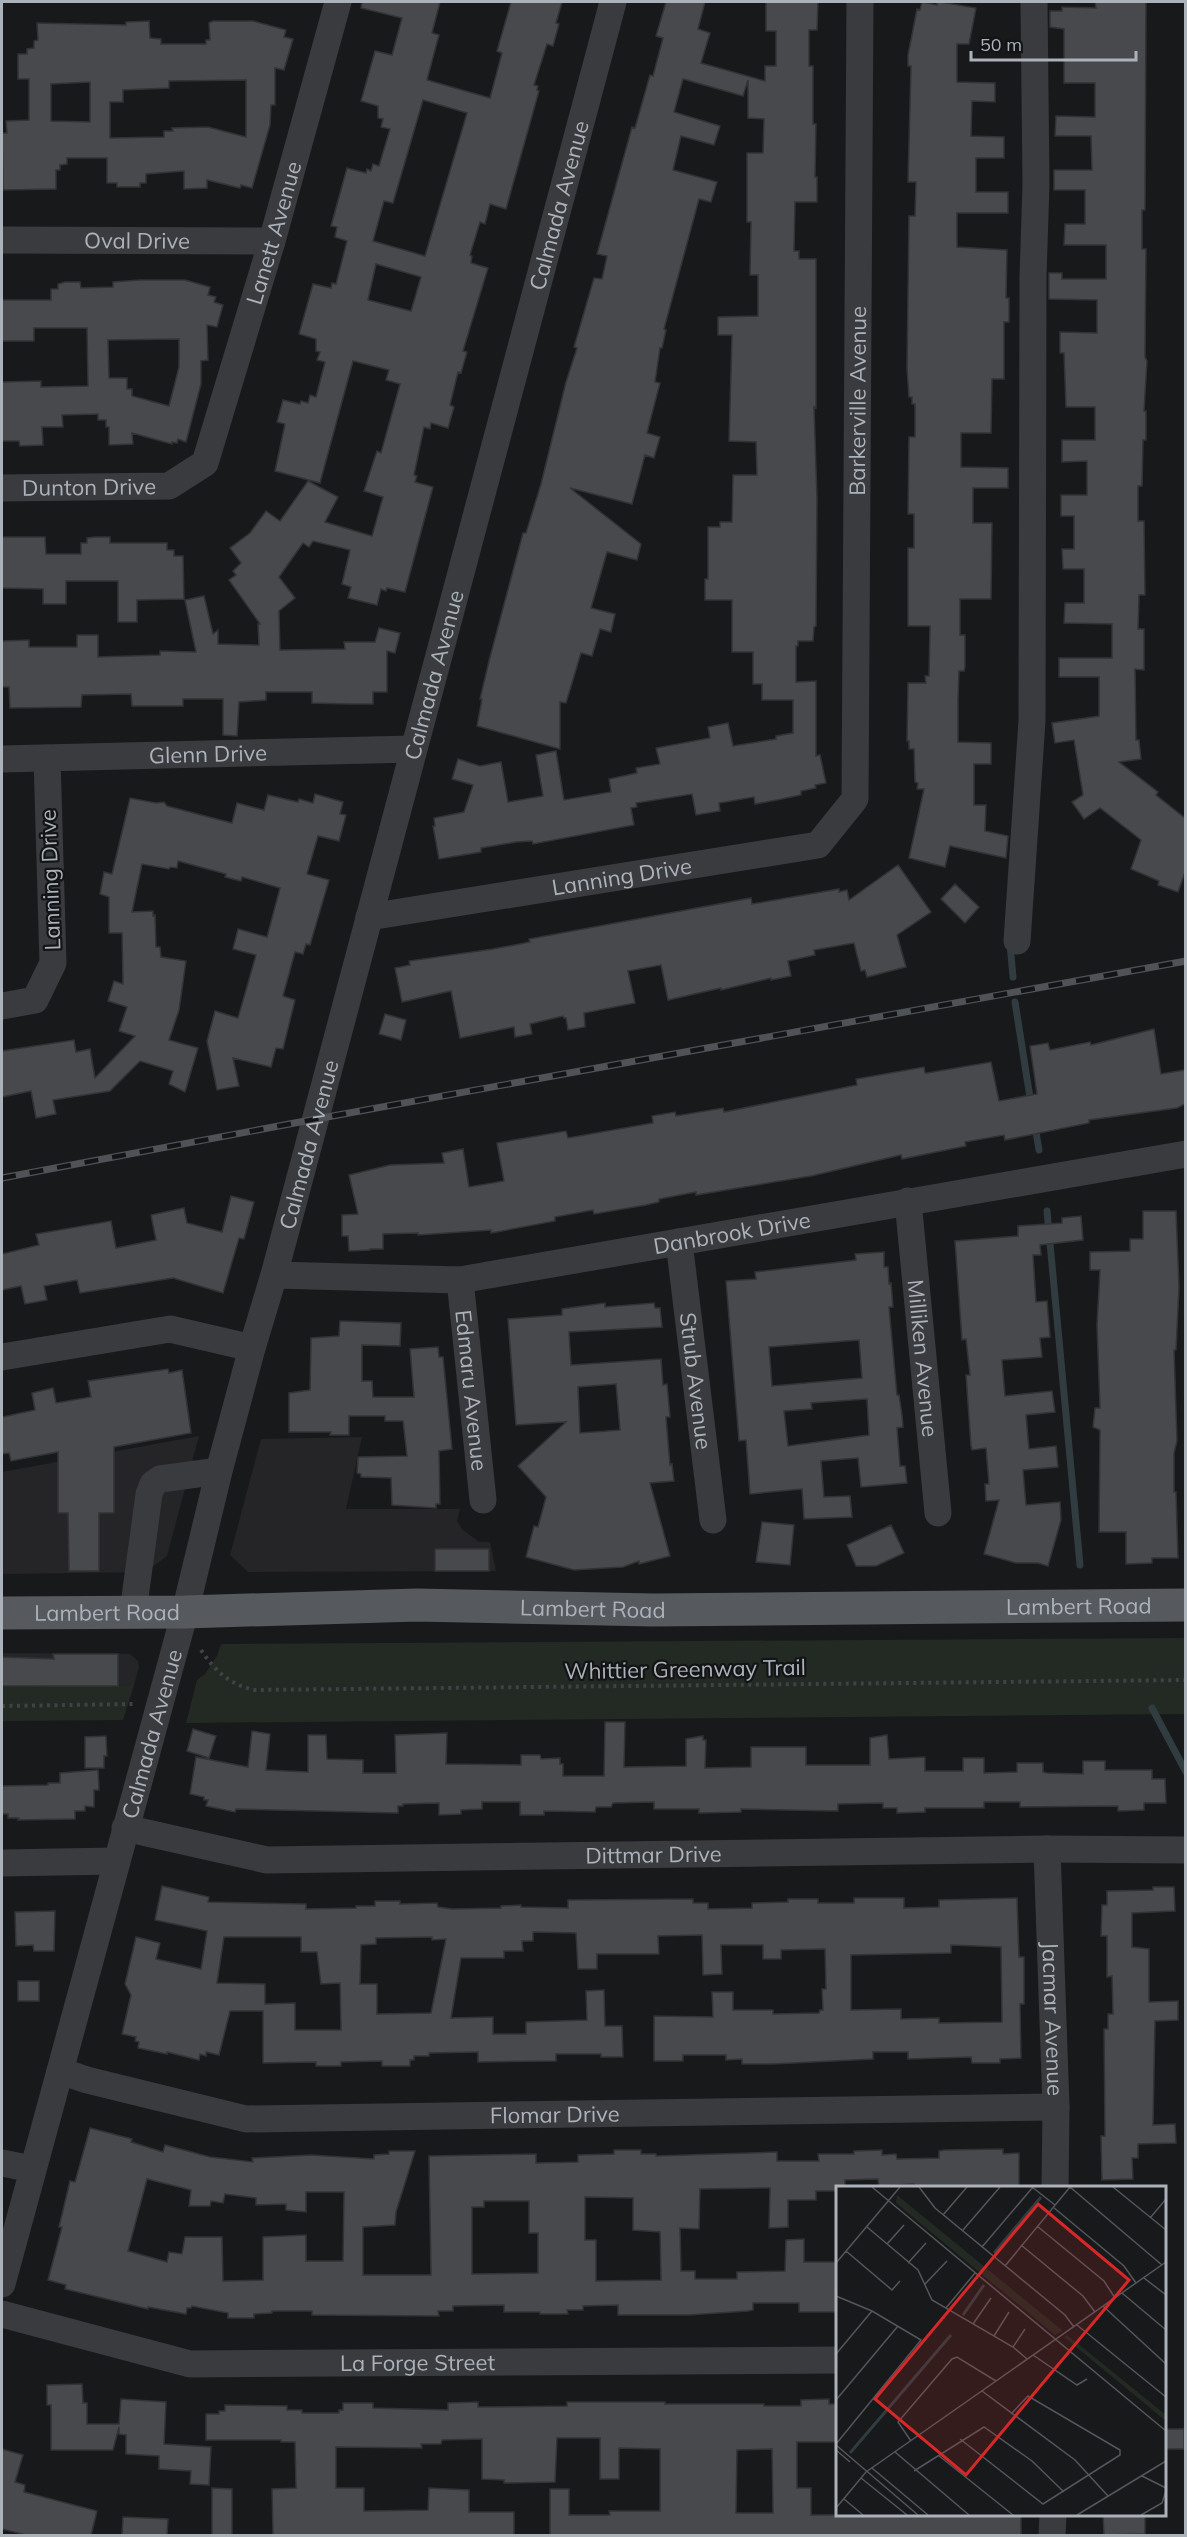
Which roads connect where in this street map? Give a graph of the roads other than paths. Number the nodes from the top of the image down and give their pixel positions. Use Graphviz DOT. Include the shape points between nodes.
graph roads {
  1 [pos="338,2"];
  2 [pos="613,2"];
  3 [pos="861,2"];
  4 [pos="1034,2"];
  5 [pos="2,240"];
  6 [pos="272,241"];
  7 [pos="205,463"];
  8 [pos="2,488"];
  9 [pos="413,749"];
  10 [pos="47,758"];
  11 [pos="2,759"];
  12 [pos="855,799"];
  13 [pos="369,917"];
  14 [pos="1017,941"];
  15 [pos="2,1006"];
  16 [pos="1185,1154"];
  17 [pos="908,1201"];
  18 [pos="679,1242"];
  19 [pos="274,1275"];
  20 [pos="460,1280"];
  21 [pos="252,1348"];
  22 [pos="2,1357"];
  23 [pos="219,1471"];
  24 [pos="483,1500"];
  25 [pos="938,1513"];
  26 [pos="713,1520"];
  27 [pos="1185,1605"];
  28 [pos="133,1612"];
  29 [pos="185,1612"];
  30 [pos="2,1613"];
  31 [pos="125,1828"];
  32 [pos="1047,1849"];
  33 [pos="1185,1850"];
  34 [pos="116,1861"];
  35 [pos="2,1863"];
  36 [pos="60,2071"];
  37 [pos="1056,2107"];
  38 [pos="2,2163"];
  39 [pos="32,2169"];
  40 [pos="1055,2186"];
  41 [pos="2,2284"];
  42 [pos="2,2314"];
  43 [pos="836,2360"];
  44 [pos="1053,2516"];
  45 [pos="1052,2535"];
  1 -- 6 [label="street, Lanett Avenue"];
  2 -- 9 [label="street, Calmada Avenue"];
  3 -- 12 [label="street, Barkerville Avenue"];
  4 -- 14 [label="street" via="1032,721"];
  5 -- 6 [label="street, Oval Drive"];
  6 -- 7 [label="street, Lanett Avenue"];
  7 -- 8 [label="street, Dunton Drive" via="169,486"];
  9 -- 10 [label="street, Glenn Drive"];
  9 -- 13 [label="street, Calmada Avenue"];
  10 -- 11 [label="street, Glenn Drive"];
  10 -- 15 [label="street, Lanning Drive" via="53,963 35,1000"];
  12 -- 13 [label="street, Lanning Drive" via="818,845"];
  13 -- 19 [label="street, Calmada Avenue"];
  16 -- 17 [label="street, Danbrook Drive"];
  17 -- 18 [label="street, Danbrook Drive"];
  17 -- 25 [label="street, Milliken Avenue"];
  18 -- 20 [label="street, Danbrook Drive"];
  18 -- 26 [label="street, Strub Avenue"];
  19 -- 20 [label="street, Danbrook Drive"];
  19 -- 21 [label="street, Calmada Avenue"];
  20 -- 24 [label="street, Edmaru Avenue"];
  21 -- 22 [label="street" via="170,1329"];
  21 -- 23 [label="street, Calmada Avenue"];
  23 -- 28 [label="street" via="160,1479 153,1484"];
  23 -- 29 [label="street, Calmada Avenue"];
  27 -- 29 [label="main road, Lambert Road" via="653,1610 417,1605"];
  28 -- 29 [label="main road, Lambert Road"];
  28 -- 30 [label="main road, Lambert Road"];
  29 -- 31 [label="street, Calmada Avenue"];
  31 -- 32 [label="street, Dittmar Drive" via="267,1860"];
  31 -- 34 [label="street, Calmada Avenue"];
  32 -- 33 [label="street, Dittmar Drive"];
  32 -- 37 [label="street, Jacmar Avenue"];
  34 -- 35 [label="street"];
  34 -- 36 [label="street, Calmada Avenue"];
  36 -- 37 [label="street, Flomar Drive" via="246,2119"];
  36 -- 39 [label="street, Calmada Avenue"];
  37 -- 40 [label="street, Jacmar Avenue"];
  38 -- 39 [label="street"];
  39 -- 41 [label="street, Calmada Avenue"];
  42 -- 43 [label="street, La Forge Street" via="190,2364"];
  44 -- 45 [label="street"];
}
